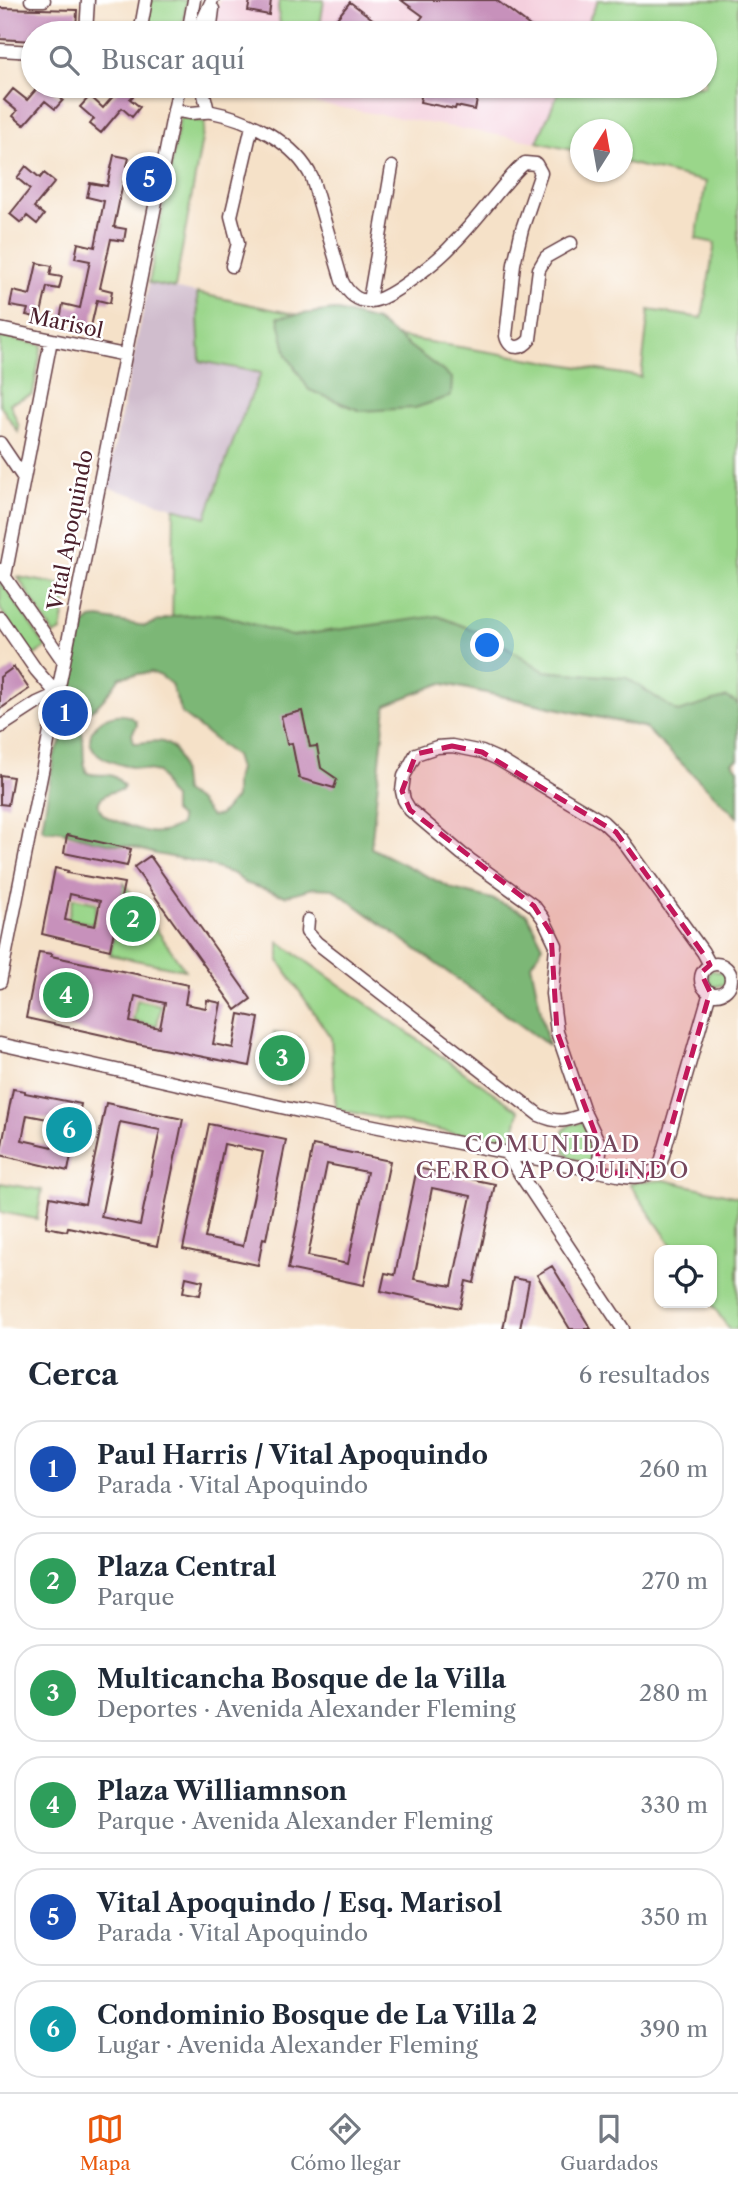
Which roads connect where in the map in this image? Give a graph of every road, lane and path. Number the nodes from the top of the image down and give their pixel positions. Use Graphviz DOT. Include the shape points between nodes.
graph roads {
  1 [pos="31,0"];
  2 [pos="44,0"];
  3 [pos="88,0"];
  4 [pos="146,0"];
  5 [pos="194,0"];
  6 [pos="213,0"];
  7 [pos="87,21"];
  8 [pos="142,21"];
  9 [pos="190,21"];
  10 [pos="203,21"];
  11 [pos="210,21"];
  12 [pos="0,50"];
  13 [pos="21,51"];
  14 [pos="176,98"];
  15 [pos="205,98"];
  16 [pos="174,110"];
  17 [pos="208,111"];
  18 [pos="251,126"];
  19 [pos="392,167"];
  20 [pos="571,243"];
  21 [pos="232,266"];
  22 [pos="369,301"];
  23 [pos="0,329"];
  24 [pos="51,340"];
  25 [pos="125,355"];
  26 [pos="0,443"];
  27 [pos="23,477"];
  28 [pos="2,573"];
  29 [pos="0,618"];
  30 [pos="64,662"];
  31 [pos="57,694"];
  32 [pos="0,727"];
  33 [pos="309,919"];
  34 [pos="710,965"];
  35 [pos="734,975"];
  36 [pos="0,982"];
  37 [pos="710,992"];
  38 [pos="0,1044"];
  39 [pos="586,1114"];
  40 [pos="506,1153"];
  41 [pos="597,1171"];
  42 [pos="623,1329"];
  1 -- 2 [label="street"];
  3 -- 7 [label="street"];
  4 -- 8 [label="street"];
  5 -- 9 [label="street"];
  6 -- 10 [label="street"];
  6 -- 11 [label="street"];
  12 -- 13 [label="street"];
  14 -- 16 [label="street, Vital Apoquindo"];
  15 -- 17 [label="street"];
  16 -- 17 [label="street"];
  16 -- 25 [label="street, Vital Apoquindo"];
  17 -- 18 [label="street"];
  18 -- 21 [label="street" via="231,216 238,243"];
  18 -- 22 [label="street" via="287,148 307,167 345,287 353,296"];
  19 -- 22 [label="street"];
  20 -- 22 [label="street" via="546,257 539,270 530,339 513,347 506,336 514,264 541,173 536,163 525,163 439,258 406,283"];
  23 -- 24 [label="street, Marisol"];
  24 -- 25 [label="street, Marisol"];
  24 -- 27 [label="street"];
  25 -- 30 [label="street, Vital Apoquindo"];
  26 -- 27 [label="street"];
  27 -- 28 [label="street"];
  28 -- 30 [label="street"];
  29 -- 31 [label="street"];
  30 -- 31 [label="street, Vital Apoquindo"];
  31 -- 32 [label="street"];
  31 -- 36 [label="street, Vital Apoquindo"];
  33 -- 39 [label="street" via="307,932 317,943 539,1115 564,1121"];
  34 -- 35 [label="street" via="721,965"];
  34 -- 37 [label="street" via="701,980"];
  34 -- 39 [label="street" via="622,839 603,822 482,752 452,746 416,754 402,791 410,810 462,855 534,906 551,933 556,945 552,994 557,1032"];
  35 -- 37 [label="street" via="726,990"];
  37 -- 41 [label="street" via="658,1167 646,1177"];
  38 -- 40 [label="street"];
  39 -- 41 [label="street" via="598,1141"];
  40 -- 41 [label="street"];
  40 -- 42 [label="street"];
}
